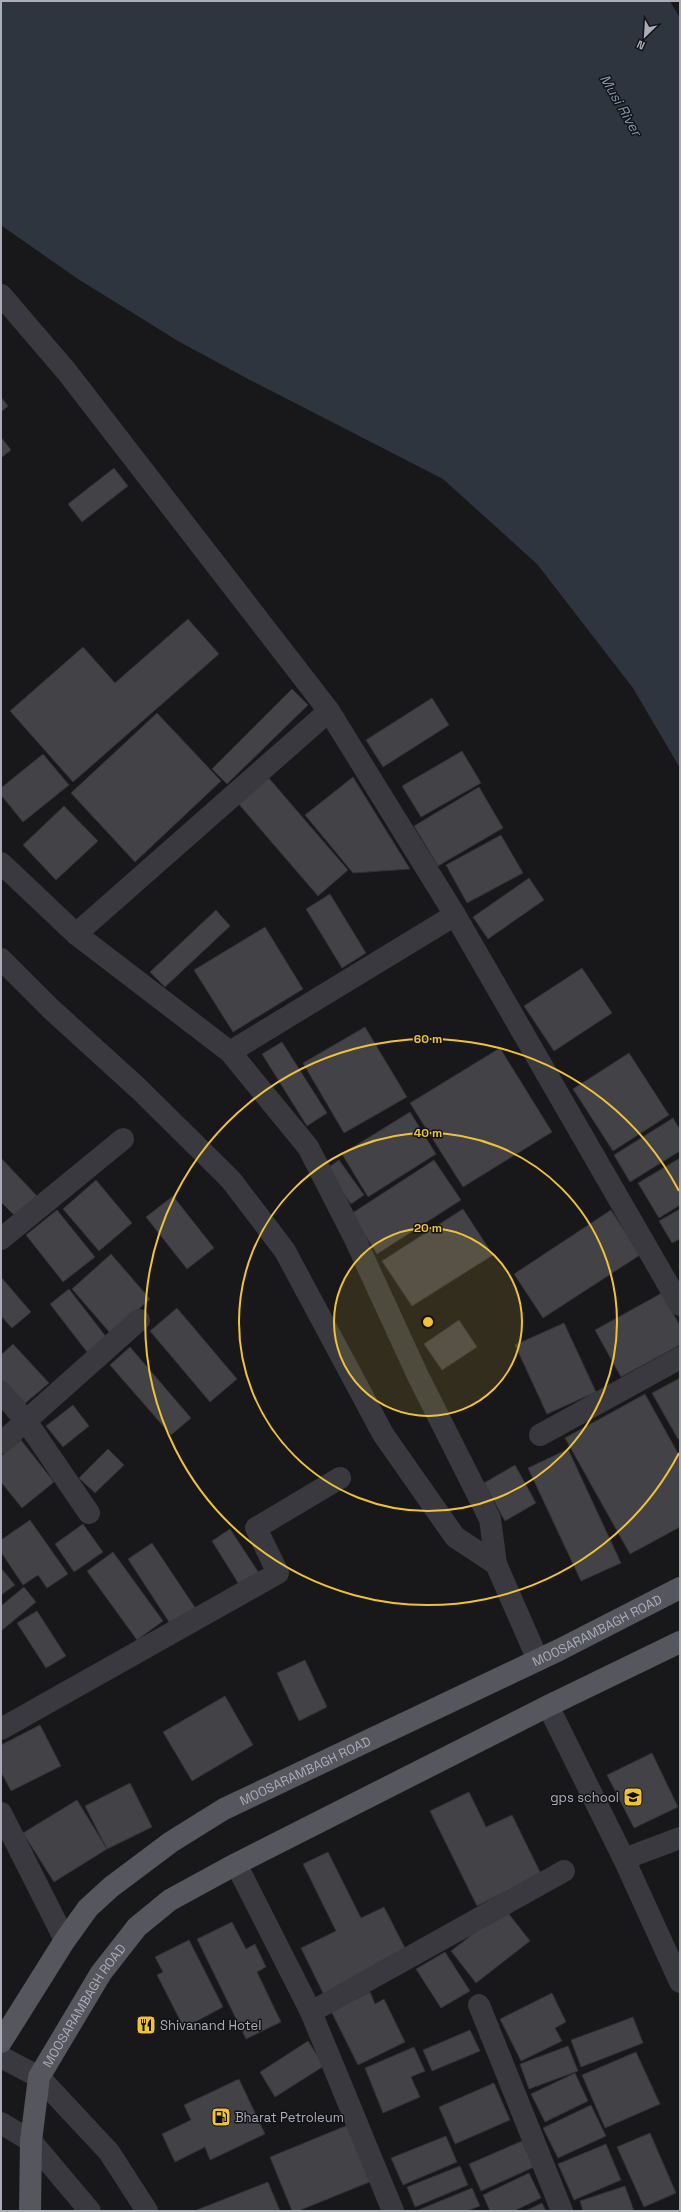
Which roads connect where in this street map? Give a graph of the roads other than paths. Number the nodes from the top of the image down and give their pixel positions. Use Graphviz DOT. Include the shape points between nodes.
graph roads {
  1 [pos="1,295"];
  2 [pos="329,710"];
  3 [pos="1,863"];
  4 [pos="454,916"];
  5 [pos="76,934"];
  6 [pos="1,959"];
  7 [pos="230,1052"];
  8 [pos="123,1139"];
  9 [pos="1,1239"];
  10 [pos="680,1305"];
  11 [pos="139,1320"];
  12 [pos="680,1358"];
  13 [pos="1,1392"];
  14 [pos="26,1421"];
  15 [pos="540,1435"];
  16 [pos="1,1443"];
  17 [pos="340,1478"];
  18 [pos="89,1514"];
  19 [pos="496,1564"];
  20 [pos="680,1588"];
  21 [pos="680,1642"];
  22 [pos="538,1660"];
  23 [pos="548,1706"];
  24 [pos="1,1728"];
  25 [pos="1,1813"];
  26 [pos="680,1838"];
  27 [pos="624,1859"];
  28 [pos="236,1864"];
  29 [pos="564,1871"];
  30 [pos="65,1940"];
  31 [pos="678,1972"];
  32 [pos="479,2005"];
  33 [pos="310,2012"];
  34 [pos="1,2042"];
  35 [pos="1,2058"];
  36 [pos="39,2077"];
  37 [pos="1,2122"];
  38 [pos="31,2141"];
  39 [pos="30,2211"];
  40 [pos="90,2211"];
  41 [pos="147,2211"];
  42 [pos="393,2211"];
  43 [pos="562,2211"];
  1 -- 2 [label="street" via="67,372"];
  2 -- 4 [label="street"];
  2 -- 5 [label="street"];
  3 -- 5 [label="street"];
  4 -- 7 [label="street"];
  4 -- 10 [label="street"];
  5 -- 7 [label="street"];
  6 -- 19 [label="street" via="51,1010 139,1089 232,1180 285,1251 383,1434 455,1537"];
  7 -- 19 [label="street" via="308,1147 490,1519"];
  8 -- 9 [label="street"];
  11 -- 14 [label="street"];
  12 -- 15 [label="street"];
  13 -- 14 [label="street"];
  14 -- 16 [label="street"];
  14 -- 18 [label="street"];
  17 -- 24 [label="street" via="256,1528 278,1573"];
  19 -- 22 [label="street"];
  20 -- 22 [label="main road, MOOSARAMBAGH ROAD"];
  21 -- 23 [label="main road, MOOSARAMBAGH ROAD"];
  22 -- 30 [label="main road, MOOSARAMBAGH ROAD" via="224,1809 171,1842 111,1887 88,1908"];
  23 -- 27 [label="street"];
  23 -- 28 [label="main road, MOOSARAMBAGH ROAD"];
  25 -- 30 [label="street"];
  26 -- 27 [label="street"];
  27 -- 31 [label="street"];
  28 -- 33 [label="street"];
  28 -- 36 [label="main road, MOOSARAMBAGH ROAD" via="170,1900 137,1927 101,1973"];
  29 -- 33 [label="street"];
  30 -- 34 [label="main road, MOOSARAMBAGH ROAD"];
  32 -- 43 [label="street"];
  33 -- 42 [label="street"];
  35 -- 36 [label="street"];
  36 -- 38 [label="main road"];
  36 -- 41 [label="street" via="109,2152"];
  37 -- 38 [label="street"];
  38 -- 39 [label="main road"];
  38 -- 40 [label="street"];
}
